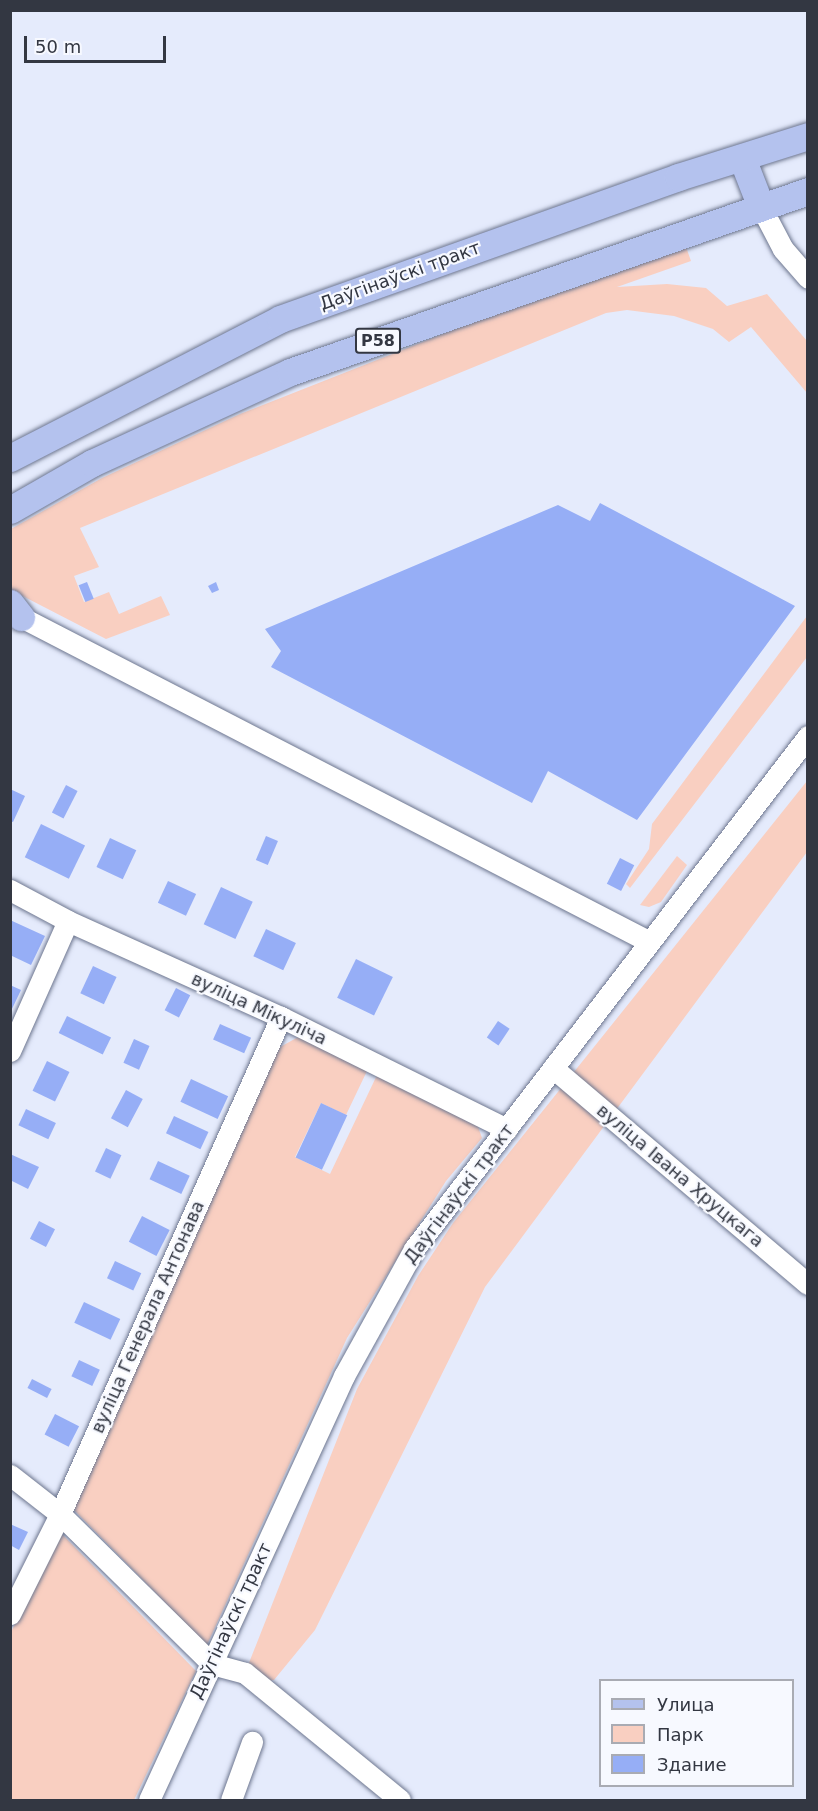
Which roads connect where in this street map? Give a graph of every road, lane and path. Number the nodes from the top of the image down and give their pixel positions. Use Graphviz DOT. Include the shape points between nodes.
graph roads {
  1 [pos="807,136"];
  2 [pos="742,158"];
  3 [pos="807,191"];
  4 [pos="761,207"];
  5 [pos="807,278"];
  6 [pos="10,458"];
  7 [pos="10,510"];
  8 [pos="14,611"];
  9 [pos="807,736"];
  10 [pos="10,890"];
  11 [pos="68,921"];
  12 [pos="648,941"];
  13 [pos="281,1017"];
  14 [pos="10,1051"];
  15 [pos="553,1068"];
  16 [pos="507,1129"];
  17 [pos="807,1284"];
  18 [pos="10,1475"];
  19 [pos="60,1514"];
  20 [pos="10,1614"];
  21 [pos="212,1664"];
  22 [pos="252,1742"];
  23 [pos="149,1800"];
  24 [pos="231,1800"];
  25 [pos="400,1800"];
  1 -- 2 [label="main road, Даўгінаўскі тракт"];
  2 -- 4 [label="main road"];
  2 -- 6 [label="main road, Даўгінаўскі тракт" via="280,319"];
  3 -- 4 [label="main road, Р58"];
  4 -- 5 [label="street" via="783,249"];
  4 -- 7 [label="main road, Р58" via="290,372 92,463"];
  8 -- 12 [label="street"];
  9 -- 12 [label="street, Даўгінаўскі тракт"];
  10 -- 11 [label="street, вуліца Мікуліча"];
  11 -- 13 [label="street, вуліца Мікуліча"];
  11 -- 14 [label="street"];
  12 -- 15 [label="street, Даўгінаўскі тракт"];
  13 -- 16 [label="street, вуліца Мікуліча"];
  13 -- 19 [label="street, вуліца Генерала Антонава"];
  15 -- 16 [label="street, Даўгінаўскі тракт"];
  15 -- 17 [label="street, вуліца Івана Хруцкага"];
  16 -- 21 [label="street, Даўгінаўскі тракт" via="414,1249 362,1339"];
  18 -- 19 [label="street"];
  19 -- 20 [label="street, вуліца Генерала Антонава"];
  19 -- 21 [label="street"];
  21 -- 23 [label="street, Даўгінаўскі тракт"];
  21 -- 25 [label="street" via="245,1673"];
  22 -- 24 [label="street"];
}
